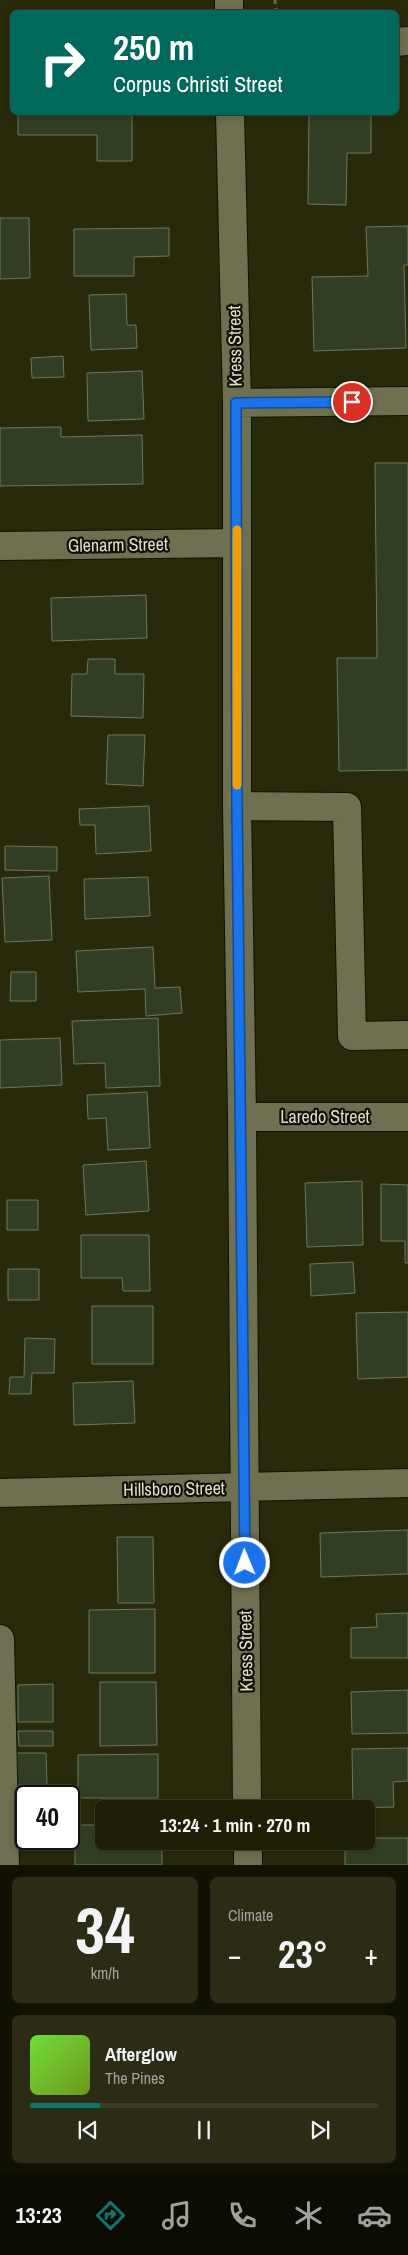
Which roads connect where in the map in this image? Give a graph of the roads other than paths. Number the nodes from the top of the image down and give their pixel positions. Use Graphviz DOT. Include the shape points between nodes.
graph roads {
  1 [pos="230,115"];
  2 [pos="408,401"];
  3 [pos="236,403"];
  4 [pos="237,543"];
  5 [pos="0,546"];
  6 [pos="237,806"];
  7 [pos="408,1035"];
  8 [pos="242,1117"];
  9 [pos="408,1117"];
  10 [pos="408,1483"];
  11 [pos="244,1488"];
  12 [pos="0,1493"];
  13 [pos="0,1639"];
  14 [pos="247,1800"];
  15 [pos="248,1850"];
  16 [pos="5,1865"];
  17 [pos="248,1865"];
  1 -- 3 [label="street, Kress Street"];
  2 -- 3 [label="street"];
  3 -- 4 [label="street, Kress Street"];
  4 -- 5 [label="street, Glenarm Street"];
  4 -- 6 [label="street, Kress Street"];
  6 -- 7 [label="street" via="347,806 352,1036"];
  6 -- 8 [label="street, Kress Street"];
  8 -- 9 [label="street, Laredo Street"];
  8 -- 11 [label="street, Kress Street"];
  10 -- 11 [label="street, Hillsboro Street"];
  11 -- 12 [label="street, Hillsboro Street"];
  11 -- 14 [label="street, Kress Street"];
  13 -- 16 [label="street"];
  15 -- 17 [label="street"];
}
